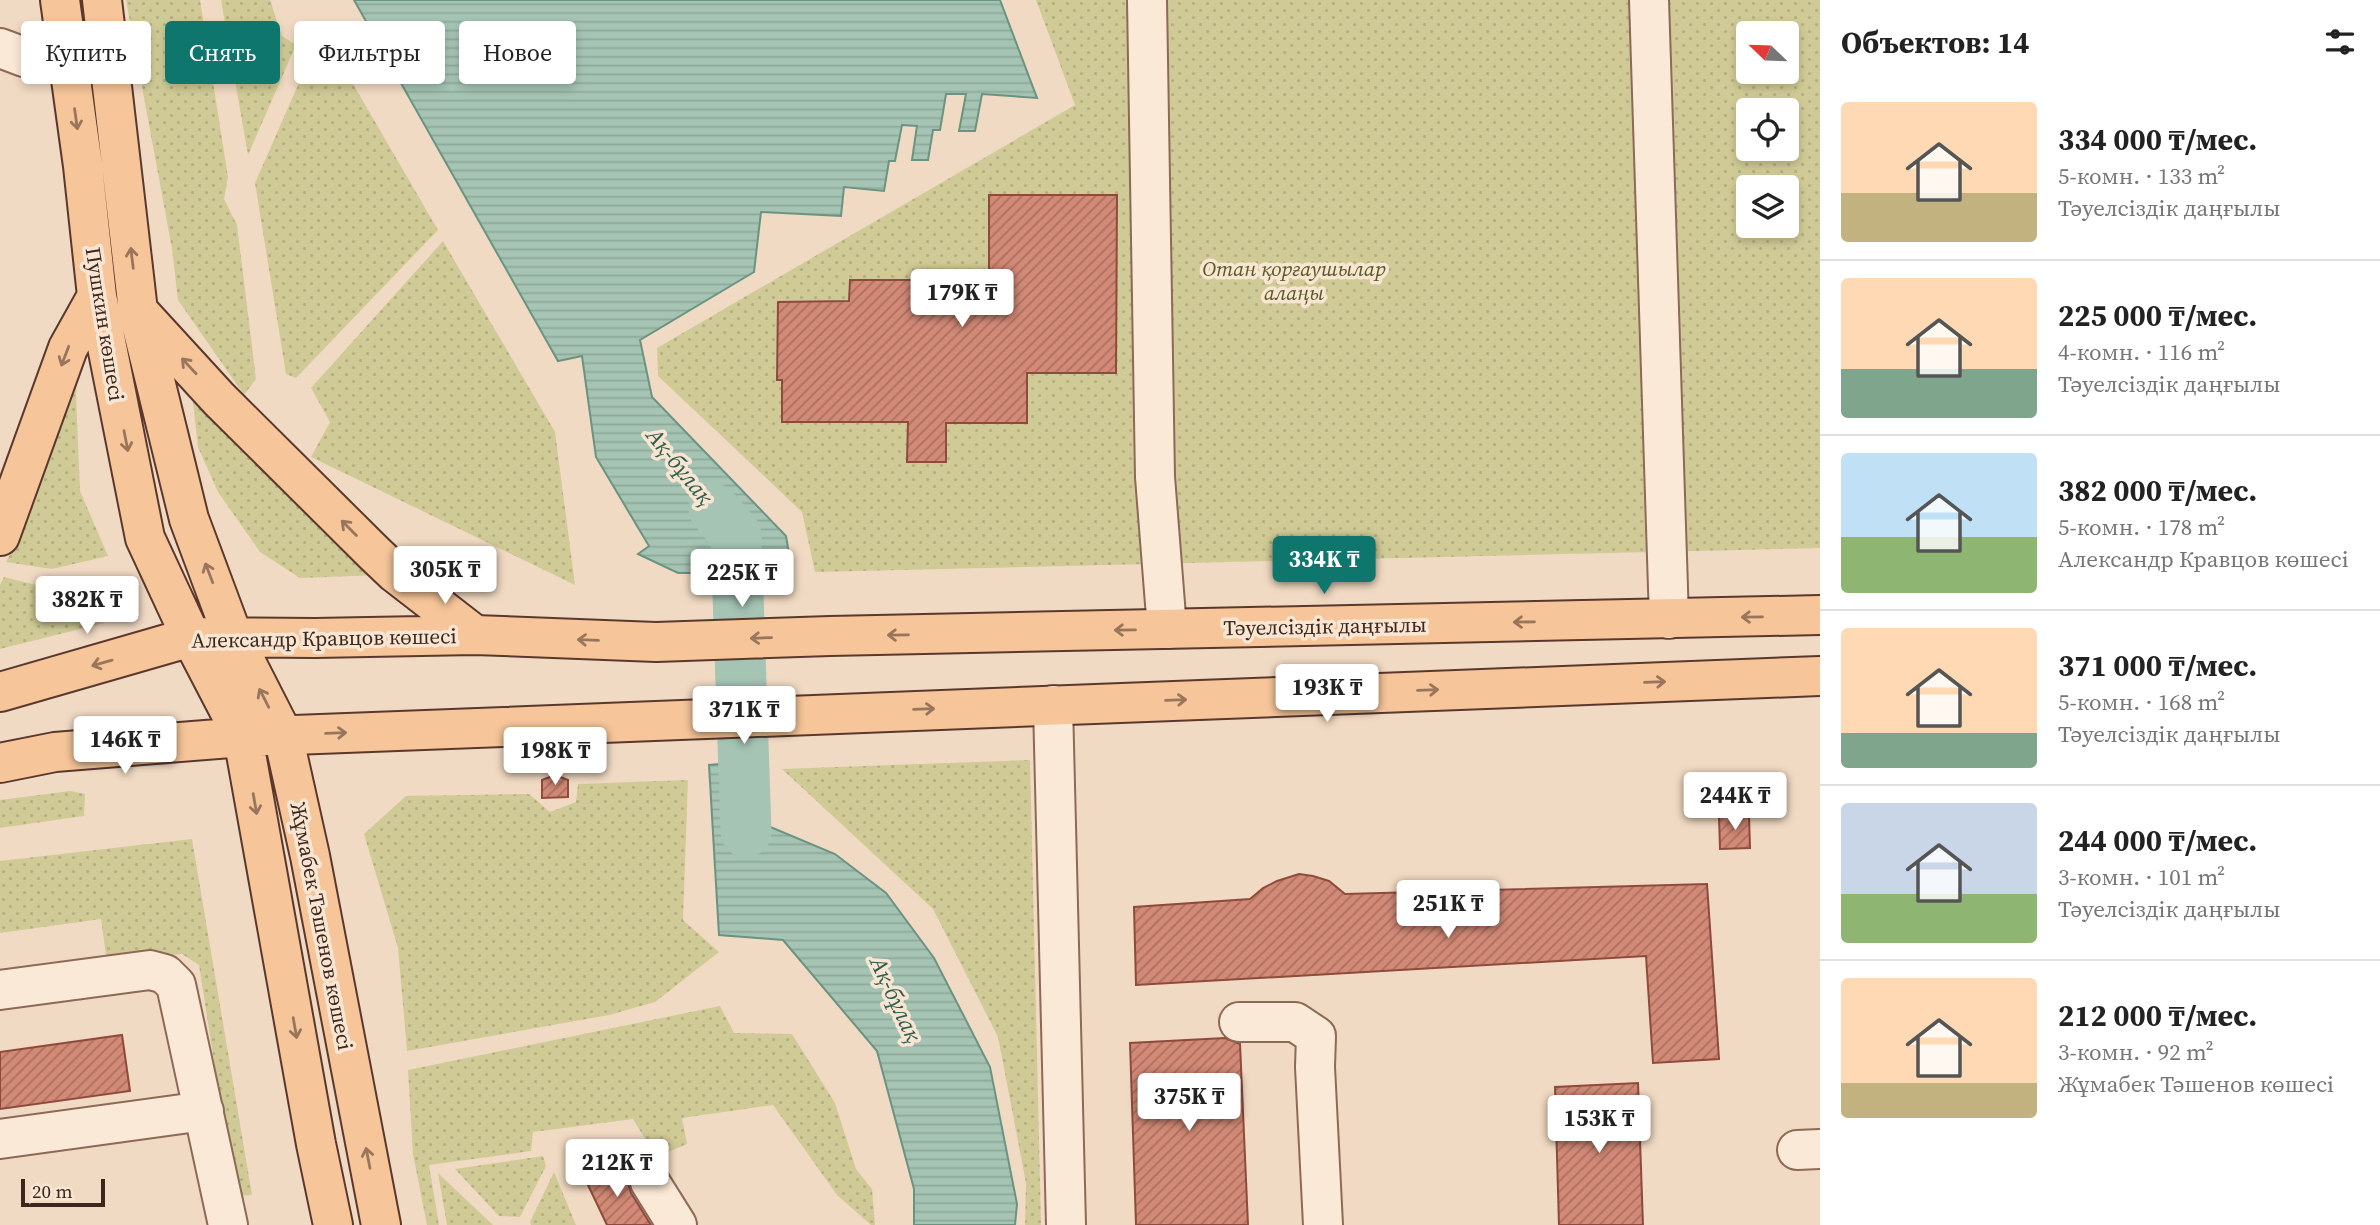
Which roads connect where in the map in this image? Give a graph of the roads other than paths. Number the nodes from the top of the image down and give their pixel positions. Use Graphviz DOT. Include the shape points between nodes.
graph roads {
  1 [pos="60,0"];
  2 [pos="102,0"];
  3 [pos="1147,0"];
  4 [pos="1649,0"];
  5 [pos="63,21"];
  6 [pos="0,48"];
  7 [pos="21,56"];
  8 [pos="71,84"];
  9 [pos="97,296"];
  10 [pos="138,311"];
  11 [pos="0,536"];
  12 [pos="1820,615"];
  13 [pos="1669,619"];
  14 [pos="1167,629"];
  15 [pos="475,635"];
  16 [pos="830,636"];
  17 [pos="191,637"];
  18 [pos="233,637"];
  19 [pos="1820,676"];
  20 [pos="0,692"];
  21 [pos="1052,705"];
  22 [pos="283,735"];
  23 [pos="243,737"];
  24 [pos="0,763"];
  25 [pos="0,990"];
  26 [pos="1239,1022"];
  27 [pos="204,1111"];
  28 [pos="0,1139"];
  29 [pos="650,1182"];
  30 [pos="228,1225"];
  31 [pos="333,1225"];
  32 [pos="381,1225"];
  33 [pos="677,1225"];
  34 [pos="1066,1225"];
  35 [pos="1322,1225"];
  1 -- 5 [label="main road, Пушкин көшесі"];
  10 -- 2 [label="main road, Пушкин көшесі, one-way"];
  3 -- 14 [label="lane" via="1155,477"];
  4 -- 13 [label="lane"];
  6 -- 7 [label="lane"];
  8 -- 9 [label="main road, Пушкин көшесі, one-way"];
  9 -- 11 [label="main road, one-way" via="68,348"];
  9 -- 17 [label="main road, Пушкин көшесі, one-way" via="145,538"];
  15 -- 10 [label="main road, one-way" via="374,553"];
  18 -- 10 [label="main road, Пушкин көшесі, one-way" via="189,519"];
  12 -- 13 [label="main road, Тәуелсіздік даңғылы, one-way"];
  13 -- 14 [label="main road, Тәуелсіздік даңғылы, one-way"];
  14 -- 16 [label="main road, Тәуелсіздік даңғылы, one-way"];
  16 -- 15 [label="main road, Александр Кравцов көшесі, one-way" via="656,642"];
  15 -- 18 [label="main road, Александр Кравцов көшесі"];
  17 -- 18 [label="main road, Александр Кравцов көшесі"];
  17 -- 20 [label="main road, Александр Кравцов көшесі, one-way"];
  17 -- 23 [label="main road, Жұмабек Тәшенов көшесі"];
  22 -- 18 [label="main road, Жұмабек Тәшенов көшесі, one-way"];
  21 -- 19 [label="main road, one-way"];
  22 -- 21 [label="main road, one-way"];
  21 -- 34 [label="lane"];
  22 -- 23 [label="main road"];
  32 -- 22 [label="main road, Жұмабек Тәшенов көшесі, one-way"];
  23 -- 24 [label="main road" via="55,752"];
  23 -- 31 [label="main road, Жұмабек Тәшенов көшесі, one-way"];
  25 -- 27 [label="lane" via="150,970 165,974 176,985"];
  26 -- 35 [label="lane" via="1295,1022 1316,1036"];
  27 -- 28 [label="lane"];
  27 -- 30 [label="lane"];
  29 -- 33 [label="lane"];
}
